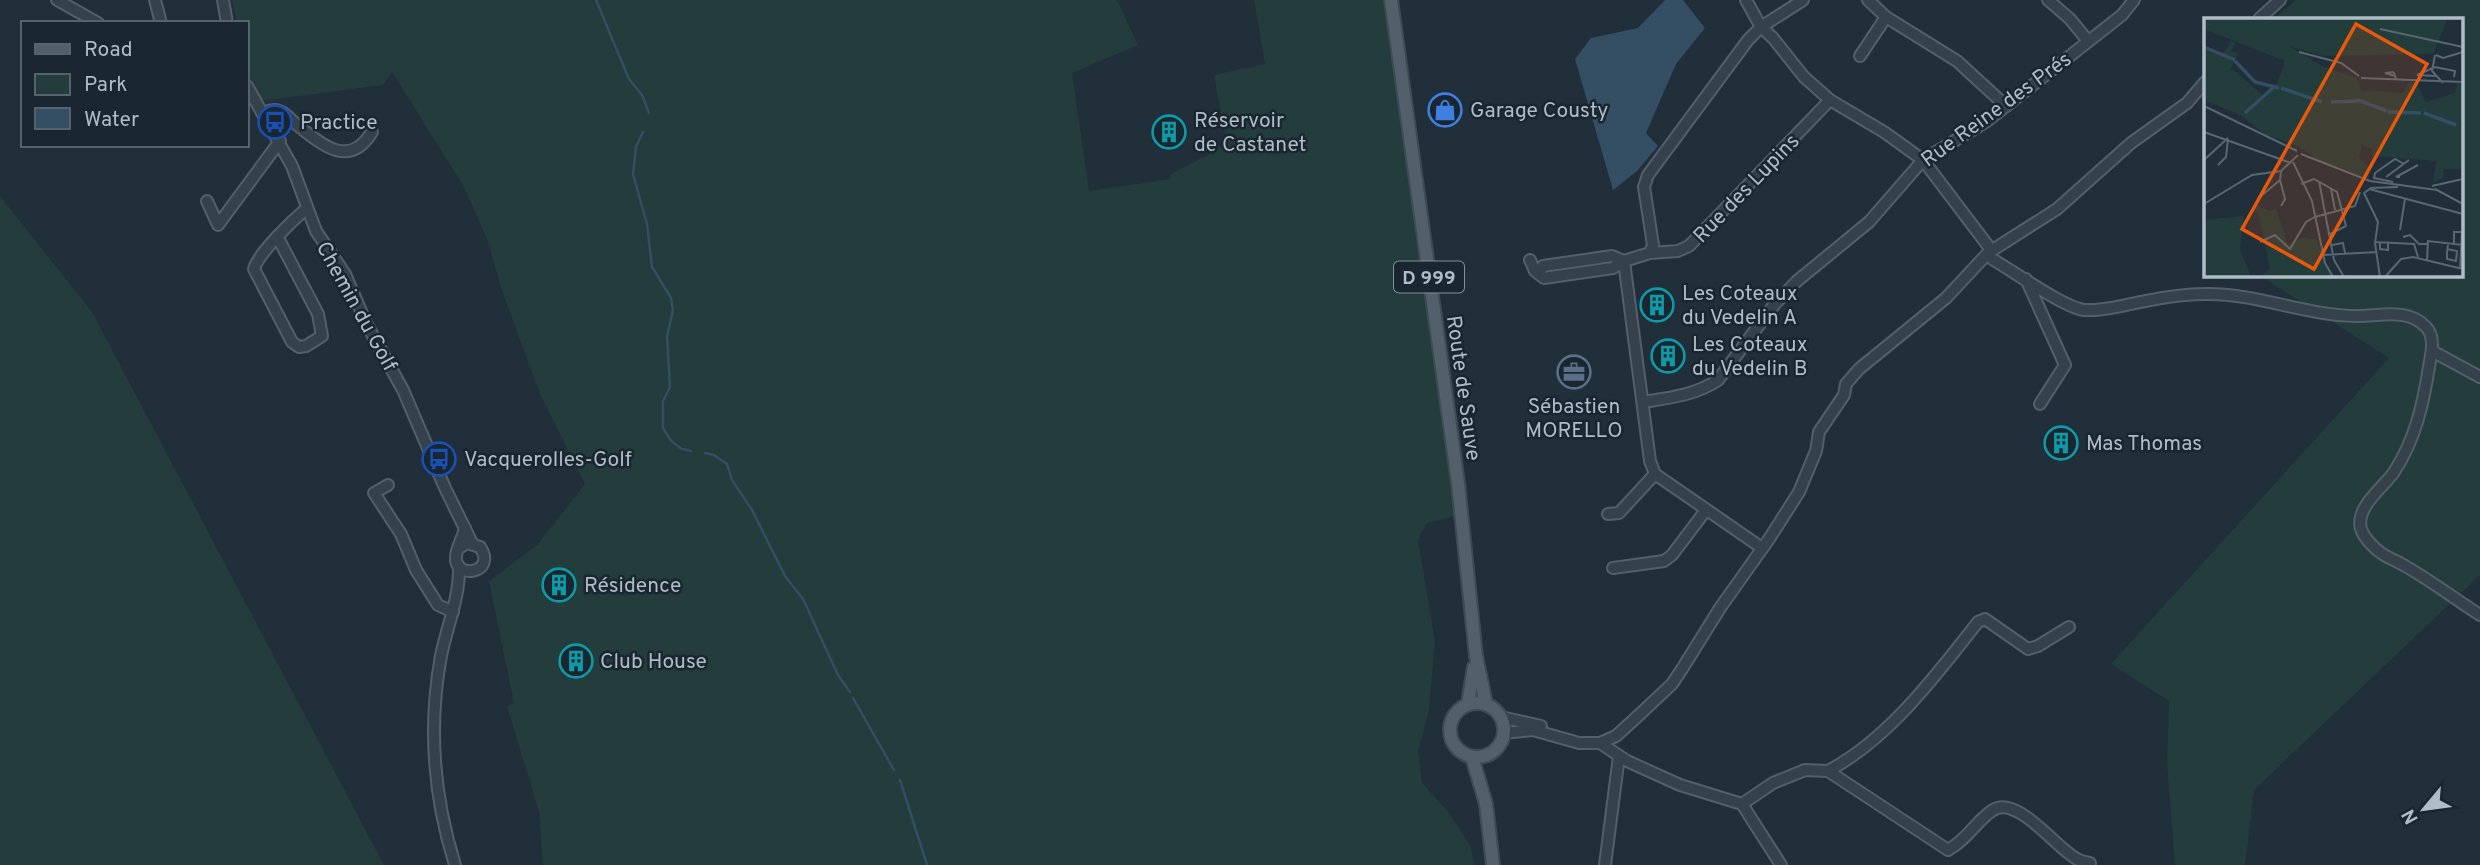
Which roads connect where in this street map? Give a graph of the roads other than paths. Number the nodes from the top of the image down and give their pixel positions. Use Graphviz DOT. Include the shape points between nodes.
graph roads {
  1 [pos="57,0"];
  2 [pos="155,0"];
  3 [pos="223,0"];
  4 [pos="1391,0"];
  5 [pos="1746,0"];
  6 [pos="1803,0"];
  7 [pos="1868,0"];
  8 [pos="2048,0"];
  9 [pos="2134,0"];
  10 [pos="2280,0"];
  11 [pos="1886,17"];
  12 [pos="2260,18"];
  13 [pos="94,21"];
  14 [pos="160,21"];
  15 [pos="227,21"];
  16 [pos="1761,27"];
  17 [pos="2088,41"];
  18 [pos="1860,56"];
  19 [pos="2204,83"];
  20 [pos="248,88"];
  21 [pos="1830,100"];
  22 [pos="2006,106"];
  23 [pos="263,113"];
  24 [pos="372,132"];
  25 [pos="280,141"];
  26 [pos="1923,160"];
  27 [pos="207,201"];
  28 [pos="307,208"];
  29 [pos="278,238"];
  30 [pos="1990,252"];
  31 [pos="1650,253"];
  32 [pos="1530,260"];
  33 [pos="1624,261"];
  34 [pos="2026,279"];
  35 [pos="2432,351"];
  36 [pos="2480,377"];
  37 [pos="1643,402"];
  38 [pos="2040,404"];
  39 [pos="1655,474"];
  40 [pos="388,485"];
  41 [pos="1706,510"];
  42 [pos="1608,514"];
  43 [pos="465,528"];
  44 [pos="472,543"];
  45 [pos="459,548"];
  46 [pos="1762,548"];
  47 [pos="1613,568"];
  48 [pos="464,569"];
  49 [pos="453,612"];
  50 [pos="2480,615"];
  51 [pos="2069,627"];
  52 [pos="1476,656"];
  53 [pos="1468,704"];
  54 [pos="1486,704"];
  55 [pos="1501,718"];
  56 [pos="1504,733"];
  57 [pos="1566,738"];
  58 [pos="1600,743"];
  59 [pos="1494,752"];
  60 [pos="1619,756"];
  61 [pos="1472,757"];
  62 [pos="1828,771"];
  63 [pos="1486,804"];
  64 [pos="1742,804"];
  65 [pos="2090,863"];
  66 [pos="455,865"];
  67 [pos="1493,865"];
  68 [pos="1605,865"];
  69 [pos="1781,865"];
  1 -- 13 [label="street"];
  2 -- 14 [label="street"];
  3 -- 15 [label="street"];
  4 -- 52 [label="main road, Route de Sauve / D 999" via="1458,483"];
  5 -- 16 [label="street"];
  6 -- 16 [label="street"];
  7 -- 11 [label="street"];
  8 -- 17 [label="street"];
  9 -- 17 [label="street, Rue Reine des Prés"];
  10 -- 12 [label="street"];
  11 -- 18 [label="street"];
  11 -- 22 [label="street" via="1957,61"];
  16 -- 21 [label="street"];
  16 -- 31 [label="street" via="1648,175 1644,187 1653,245"];
  17 -- 22 [label="street, Rue Reine des Prés"];
  19 -- 30 [label="street" via="2187,103 2131,143 2057,209"];
  20 -- 23 [label="street, Chemin du Golf"];
  21 -- 26 [label="street"];
  21 -- 31 [label="street, Rue des Lupins" via="1689,246"];
  22 -- 26 [label="street, Rue Reine des Prés"];
  23 -- 24 [label="street" via="284,113 334,151 354,151"];
  23 -- 25 [label="street, Chemin du Golf"];
  25 -- 27 [label="street" via="218,225"];
  25 -- 28 [label="street, Chemin du Golf"];
  26 -- 30 [label="street"];
  26 -- 37 [label="street, Rue Reine des Prés" via="1869,222 1774,305 1718,380 1690,394"];
  28 -- 29 [label="street"];
  28 -- 43 [label="street, Chemin du Golf" via="408,398"];
  29 -- 29 [label="street" via="254,269 292,342 306,346 321,336 318,314"];
  30 -- 34 [label="street" via="1992,259"];
  30 -- 46 [label="street" via="1946,298 1846,384 1844,395 1819,432 1799,492"];
  31 -- 33 [label="street, Rue des Lupins"];
  32 -- 33 [label="street, Rue des Lupins" via="1544,278 1614,268"];
  33 -- 37 [label="street"];
  34 -- 35 [label="street" via="2081,310 2207,294 2334,315 2402,314 2427,328"];
  34 -- 38 [label="street" via="2065,365"];
  35 -- 36 [label="street"];
  35 -- 50 [label="street" via="2413,435 2394,472 2360,517 2361,530 2382,553"];
  37 -- 39 [label="street"];
  39 -- 41 [label="street"];
  39 -- 42 [label="street" via="1619,513"];
  40 -- 49 [label="street" via="374,494 438,605"];
  41 -- 46 [label="street"];
  41 -- 47 [label="street" via="1664,561"];
  43 -- 44 [label="street, Chemin du Golf"];
  43 -- 45 [label="street"];
  44 -- 45 [label="street"];
  44 -- 48 [label="street" via="485,558 480,568"];
  45 -- 48 [label="street" via="456,557"];
  46 -- 58 [label="street" via="1672,684 1616,736"];
  48 -- 49 [label="street"];
  49 -- 66 [label="street" via="441,654 434,729 440,803"];
  51 -- 62 [label="street" via="2028,649 1985,619 1978,622 1909,705 1851,759"];
  52 -- 53 [label="main road, Route de Sauve / D 999"];
  52 -- 54 [label="main road, Route de Sauve / D 999"];
  53 -- 54 [label="main road"];
  53 -- 61 [label="main road" via="1454,715 1449,732 1457,749"];
  54 -- 55 [label="main road"];
  55 -- 56 [label="main road"];
  55 -- 57 [label="street" via="1543,726"];
  56 -- 57 [label="street" via="1533,730"];
  56 -- 59 [label="main road"];
  57 -- 58 [label="street"];
  58 -- 60 [label="street"];
  59 -- 61 [label="main road"];
  59 -- 63 [label="main road" via="1487,771"];
  60 -- 64 [label="street" via="1680,785"];
  60 -- 68 [label="street"];
  61 -- 63 [label="main road"];
  62 -- 64 [label="street" via="1805,770 1773,783"];
  62 -- 65 [label="street" via="1948,850 1993,811 2004,807 2033,822 2077,860"];
  63 -- 67 [label="main road"];
  64 -- 69 [label="street"];
}
